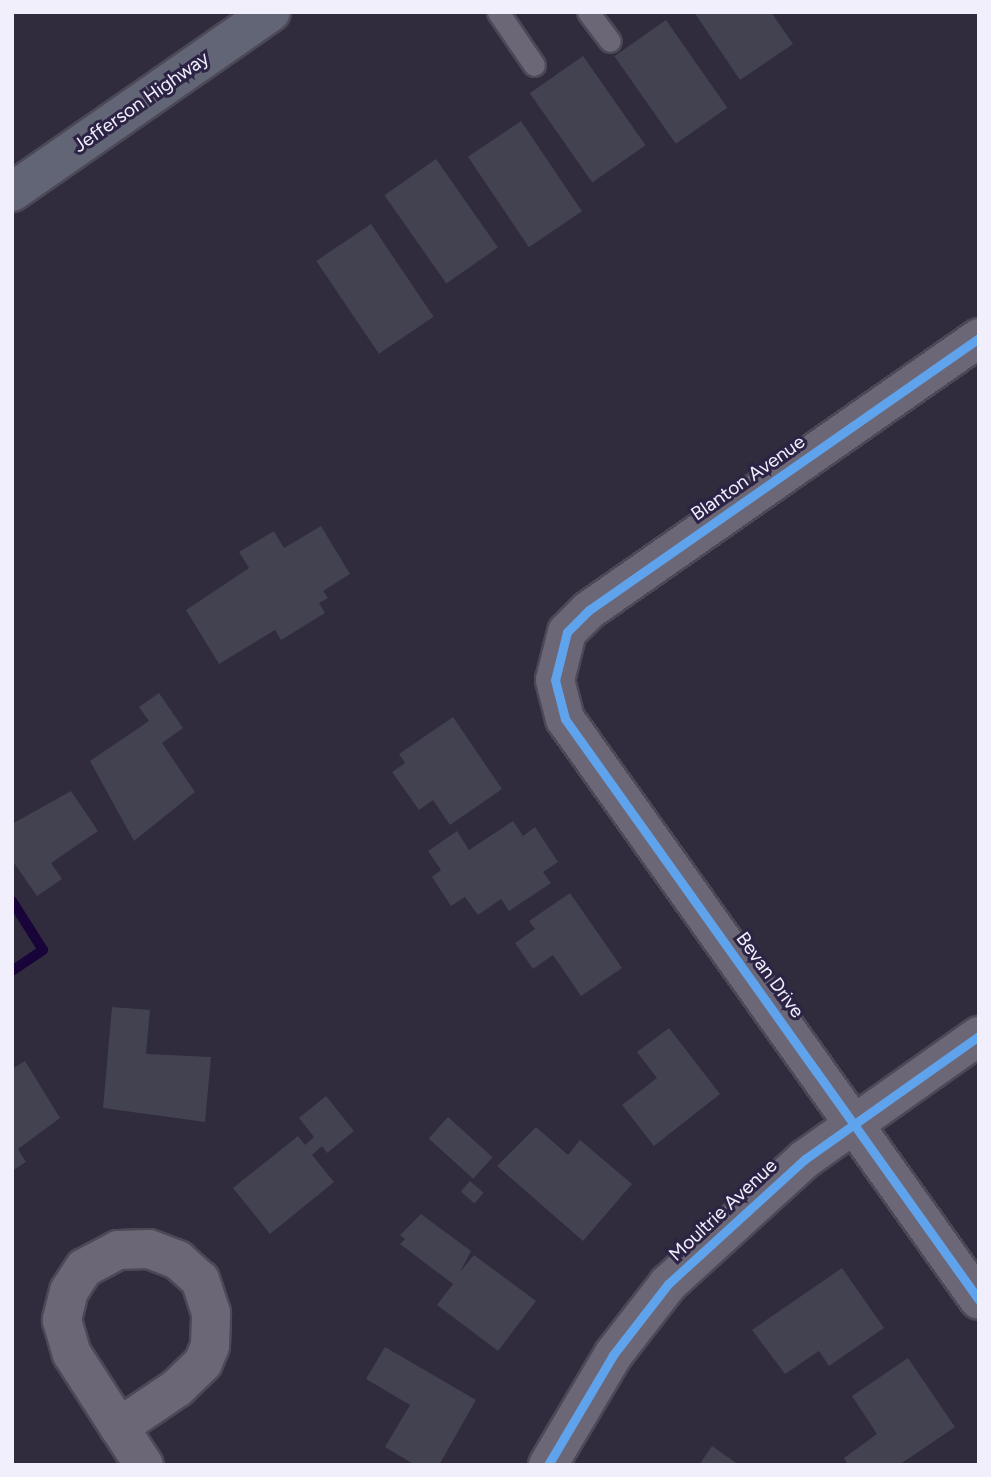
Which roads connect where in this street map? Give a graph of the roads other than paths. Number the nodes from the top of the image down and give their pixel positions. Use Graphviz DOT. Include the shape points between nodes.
graph roads {
  1 [pos="271,12"];
  2 [pos="498,12"];
  3 [pos="588,12"];
  4 [pos="610,41"];
  5 [pos="534,65"];
  6 [pos="12,192"];
  7 [pos="979,338"];
  8 [pos="557,663"];
  9 [pos="979,1036"];
  10 [pos="854,1122"];
  11 [pos="979,1300"];
  12 [pos="119,1427"];
  13 [pos="144,1465"];
  14 [pos="548,1465"];
  1 -- 6 [label="main road, Jefferson Highway"];
  2 -- 5 [label="lane"];
  3 -- 4 [label="lane"];
  7 -- 8 [label="street, Blanton Avenue" via="589,610 567,632"];
  8 -- 10 [label="street, Bevan Drive" via="557,697 565,719"];
  9 -- 10 [label="street, Moultrie Avenue"];
  10 -- 11 [label="street, Bevan Drive"];
  10 -- 14 [label="street, Moultrie Avenue" via="668,1284 613,1355"];
  12 -- 12 [label="street" via="177,1388 203,1363 209,1346 211,1313 200,1280 178,1260 149,1249 118,1250 84,1268 69,1290 62,1320 72,1354"];
  12 -- 13 [label="street"];
}
